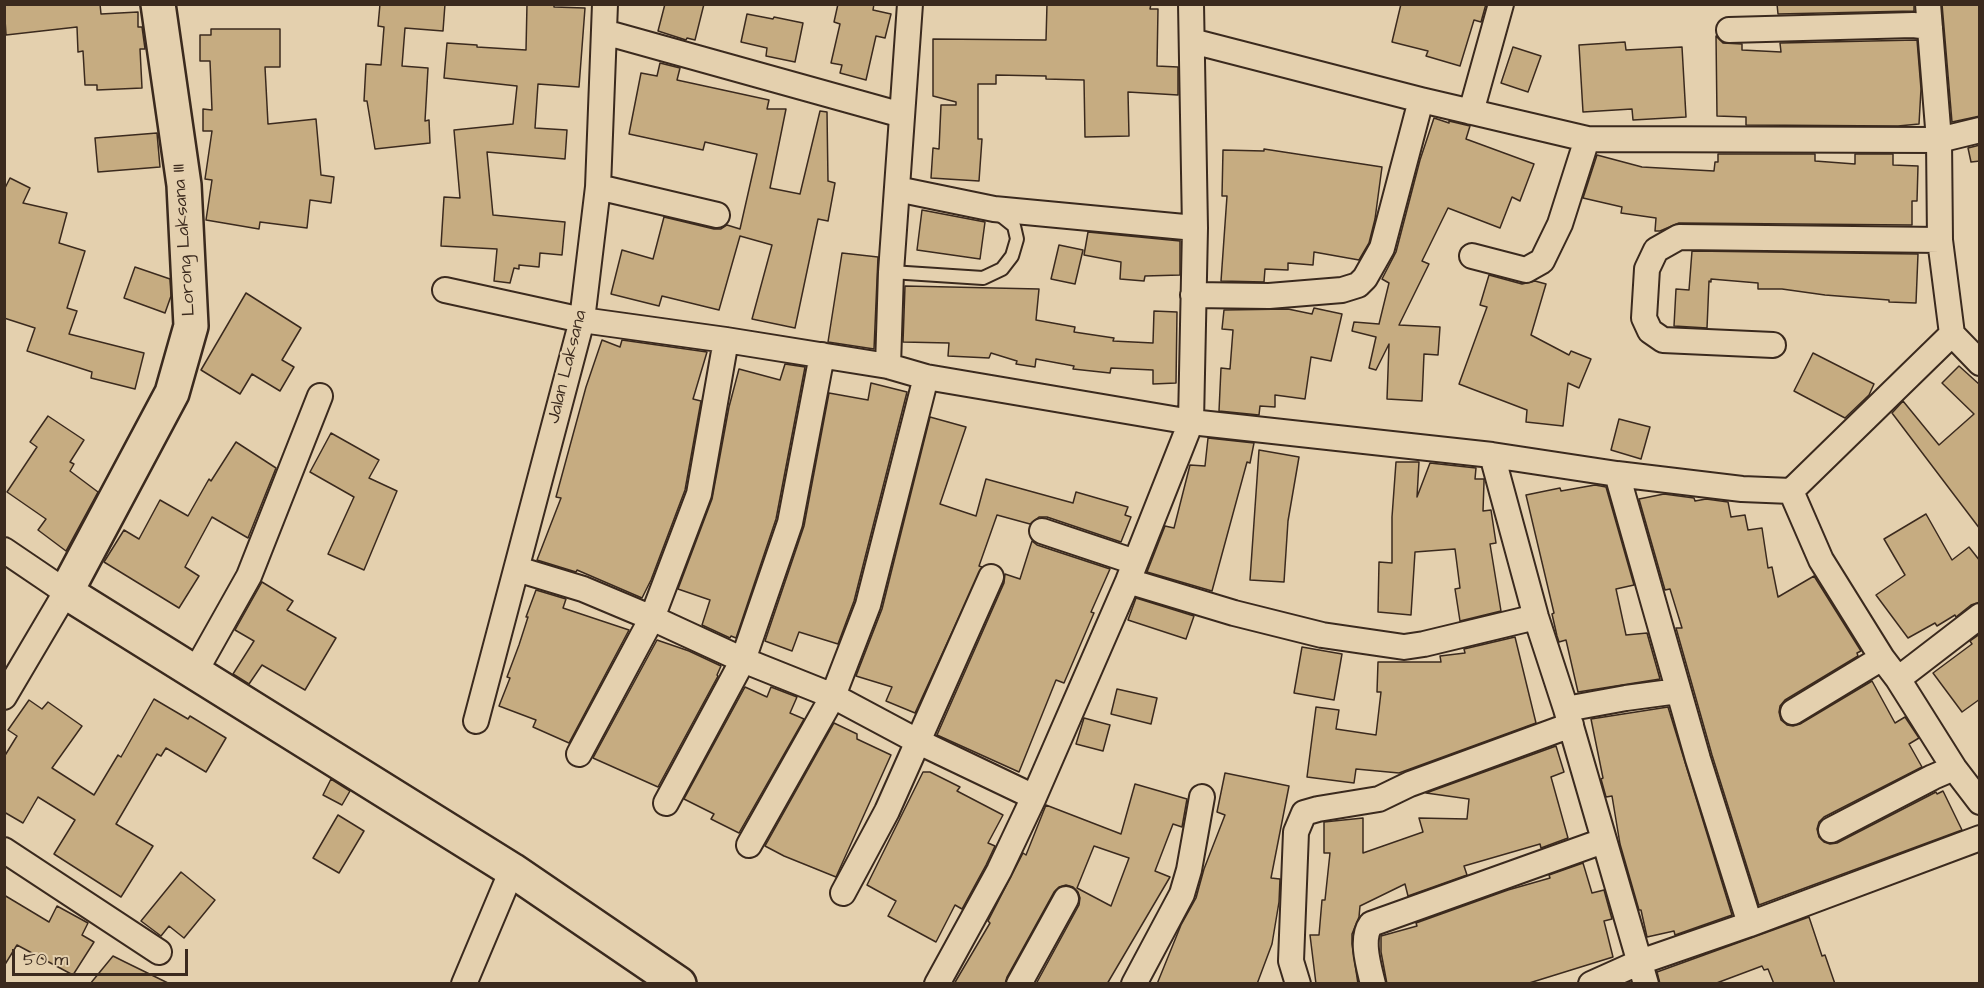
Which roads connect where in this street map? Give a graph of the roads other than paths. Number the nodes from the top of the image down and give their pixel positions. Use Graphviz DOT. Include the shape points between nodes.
graph roads {
  1 [pos="158,4"];
  2 [pos="605,4"];
  3 [pos="910,4"];
  4 [pos="1191,4"];
  5 [pos="1501,4"];
  6 [pos="1929,16"];
  7 [pos="1729,30"];
  8 [pos="604,32"];
  9 [pos="1192,41"];
  10 [pos="1421,100"];
  11 [pos="1471,112"];
  12 [pos="902,115"];
  13 [pos="1980,130"];
  14 [pos="1587,139"];
  15 [pos="1939,140"];
  16 [pos="598,187"];
  17 [pos="897,189"];
  18 [pos="994,209"];
  19 [pos="717,215"];
  20 [pos="1195,228"];
  21 [pos="1940,240"];
  22 [pos="1472,256"];
  23 [pos="891,272"];
  24 [pos="445,290"];
  25 [pos="1193,295"];
  26 [pos="582,320"];
  27 [pos="1953,334"];
  28 [pos="726,340"];
  29 [pos="1773,345"];
  30 [pos="822,355"];
  31 [pos="1980,363"];
  32 [pos="888,366"];
  33 [pos="926,377"];
  34 [pos="320,396"];
  35 [pos="1191,422"];
  36 [pos="1492,454"];
  37 [pos="1617,474"];
  38 [pos="1791,491"];
  39 [pos="1042,531"];
  40 [pos="4,550"];
  41 [pos="517,569"];
  42 [pos="1132,572"];
  43 [pos="991,577"];
  44 [pos="66,592"];
  45 [pos="1980,616"];
  46 [pos="1536,617"];
  47 [pos="652,618"];
  48 [pos="1882,658"];
  49 [pos="743,660"];
  50 [pos="195,672"];
  51 [pos="1898,679"];
  52 [pos="1678,691"];
  53 [pos="4,696"];
  54 [pos="833,696"];
  55 [pos="1793,712"];
  56 [pos="1568,717"];
  57 [pos="476,720"];
  58 [pos="919,742"];
  59 [pos="579,754"];
  60 [pos="1954,768"];
  61 [pos="1034,797"];
  62 [pos="1202,797"];
  63 [pos="1980,802"];
  64 [pos="666,803"];
  65 [pos="1832,830"];
  66 [pos="1980,838"];
  67 [pos="1604,841"];
  68 [pos="749,845"];
  69 [pos="4,850"];
  70 [pos="512,870"];
  71 [pos="843,893"];
  72 [pos="1066,899"];
  73 [pos="1750,924"];
  74 [pos="159,952"];
  75 [pos="1295,972"];
  76 [pos="1643,973"];
  77 [pos="464,984"];
  78 [pos="679,984"];
  79 [pos="937,984"];
  80 [pos="1019,984"];
  81 [pos="1134,984"];
  82 [pos="1278,984"];
  83 [pos="1373,984"];
  84 [pos="1591,984"];
  1 -- 44 [label="street, Lorong Laksana III" via="183,185 191,326 172,393"];
  2 -- 8 [label="street, Jalan Laksana"];
  3 -- 12 [label="street"];
  4 -- 9 [label="street"];
  5 -- 11 [label="street"];
  6 -- 7 [label="street" via="1913,25"];
  6 -- 15 [label="street"];
  8 -- 12 [label="street"];
  8 -- 16 [label="street, Jalan Laksana"];
  9 -- 10 [label="street"];
  9 -- 20 [label="street"];
  10 -- 11 [label="street"];
  10 -- 25 [label="street" via="1382,248 1358,285 1269,296"];
  11 -- 14 [label="street"];
  12 -- 17 [label="street"];
  13 -- 15 [label="street"];
  14 -- 15 [label="street"];
  14 -- 22 [label="street" via="1560,224 1542,261 1526,270"];
  15 -- 21 [label="street"];
  16 -- 19 [label="street"];
  16 -- 26 [label="street, Jalan Laksana"];
  17 -- 18 [label="street"];
  17 -- 23 [label="street"];
  18 -- 20 [label="street"];
  18 -- 23 [label="lane" via="1014,225 1017,239 1012,256 1002,269 982,278"];
  20 -- 25 [label="street"];
  21 -- 27 [label="street"];
  21 -- 29 [label="street" via="1679,237 1656,250 1647,269 1644,308 1650,331 1663,340"];
  23 -- 32 [label="street"];
  24 -- 26 [label="street"];
  25 -- 35 [label="street"];
  26 -- 28 [label="street"];
  26 -- 41 [label="street, Jalan Laksana"];
  27 -- 31 [label="street"];
  27 -- 38 [label="street"];
  28 -- 30 [label="street"];
  28 -- 47 [label="street" via="699,494"];
  30 -- 32 [label="street"];
  30 -- 49 [label="street" via="790,523"];
  32 -- 33 [label="street"];
  33 -- 35 [label="street"];
  33 -- 54 [label="street" via="868,605"];
  34 -- 50 [label="street" via="249,576"];
  35 -- 36 [label="street"];
  35 -- 42 [label="street"];
  36 -- 37 [label="street"];
  36 -- 46 [label="street"];
  37 -- 38 [label="street"];
  37 -- 52 [label="street"];
  38 -- 48 [label="street" via="1821,560"];
  39 -- 42 [label="street"];
  40 -- 44 [label="street"];
  41 -- 47 [label="street" via="583,589"];
  41 -- 57 [label="street, Jalan Laksana"];
  42 -- 46 [label="street" via="1234,613 1322,635 1404,647"];
  42 -- 61 [label="street"];
  43 -- 58 [label="street"];
  44 -- 50 [label="street"];
  44 -- 53 [label="street"];
  45 -- 51 [label="street"];
  46 -- 56 [label="street"];
  47 -- 49 [label="street"];
  47 -- 59 [label="street"];
  48 -- 51 [label="street"];
  48 -- 55 [label="street"];
  49 -- 54 [label="street"];
  49 -- 64 [label="street"];
  50 -- 70 [label="street"];
  51 -- 60 [label="street"];
  52 -- 56 [label="street" via="1626,698"];
  52 -- 73 [label="street"];
  54 -- 58 [label="street"];
  54 -- 68 [label="street"];
  56 -- 67 [label="street"];
  56 -- 75 [label="street" via="1379,799 1304,813 1296,832"];
  58 -- 61 [label="street"];
  58 -- 71 [label="street"];
  60 -- 63 [label="street"];
  60 -- 65 [label="street"];
  61 -- 79 [label="street" via="999,871"];
  62 -- 81 [label="street" via="1182,894"];
  66 -- 73 [label="street"];
  67 -- 76 [label="street"];
  67 -- 83 [label="street" via="1371,924 1366,939"];
  69 -- 74 [label="street"];
  70 -- 77 [label="street"];
  70 -- 78 [label="street"];
  72 -- 80 [label="street"];
  73 -- 76 [label="street"];
  75 -- 82 [label="street"];
  76 -- 84 [label="street"];
}
